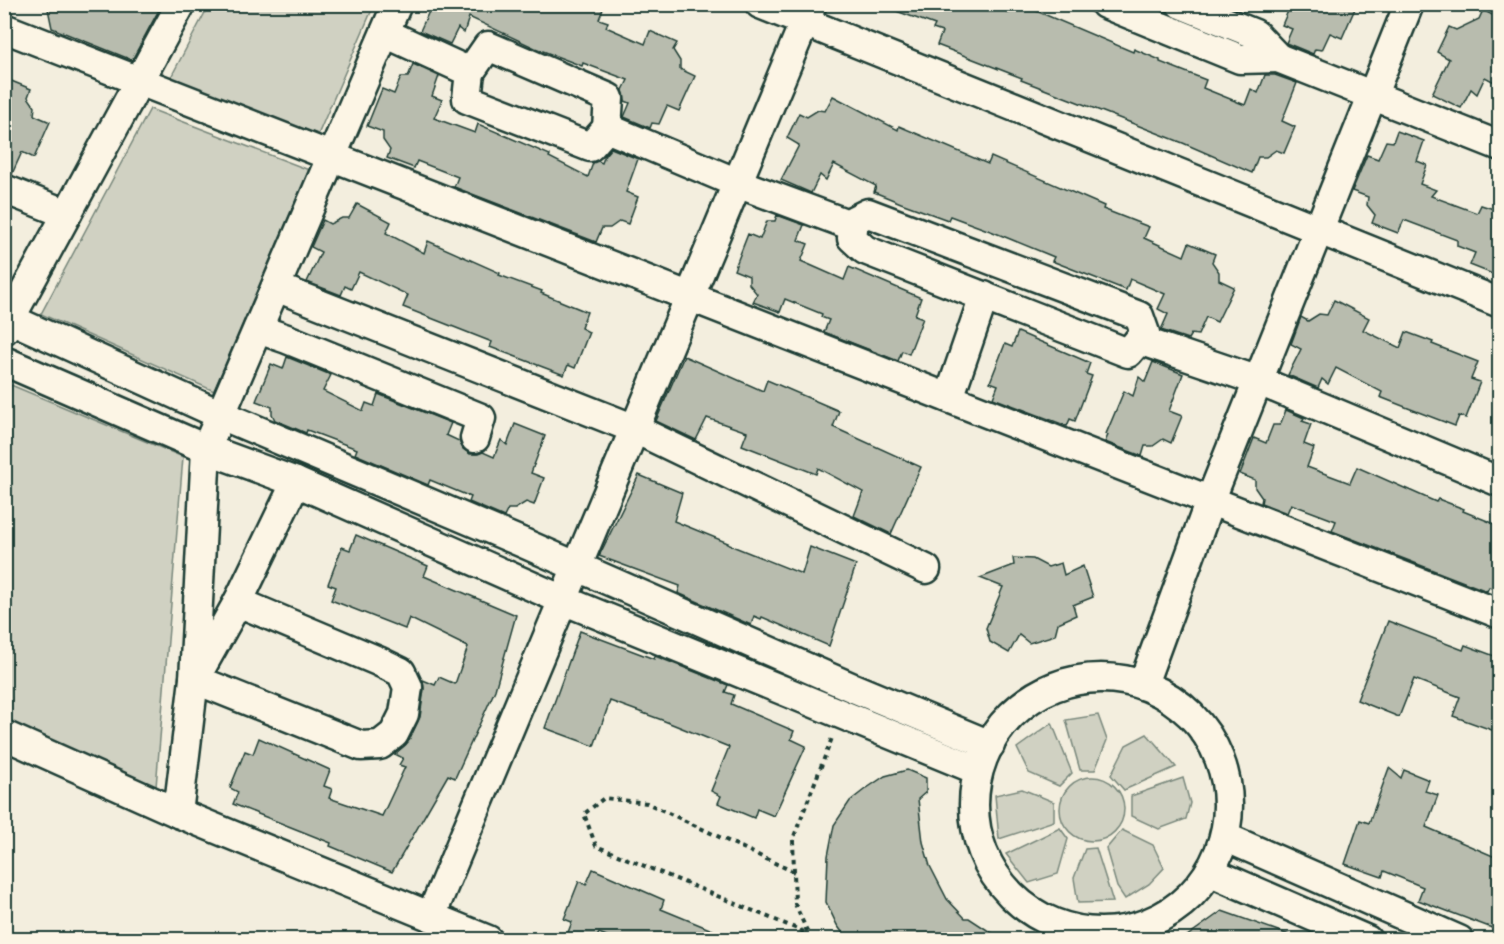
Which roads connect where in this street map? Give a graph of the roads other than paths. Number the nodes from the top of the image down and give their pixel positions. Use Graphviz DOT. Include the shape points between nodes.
graph roads {
  1 [pos="181,4"];
  2 [pos="398,4"];
  3 [pos="760,4"];
  4 [pos="1105,4"];
  5 [pos="1181,4"];
  6 [pos="1409,4"];
  7 [pos="808,14"];
  8 [pos="4,28"];
  9 [pos="385,33"];
  10 [pos="1278,58"];
  11 [pos="470,72"];
  12 [pos="140,81"];
  13 [pos="1373,95"];
  14 [pos="607,128"];
  15 [pos="1500,146"];
  16 [pos="332,156"];
  17 [pos="737,183"];
  18 [pos="4,189"];
  19 [pos="67,214"];
  20 [pos="853,226"];
  21 [pos="1319,230"];
  22 [pos="276,287"];
  23 [pos="984,296"];
  24 [pos="690,297"];
  25 [pos="1500,303"];
  26 [pos="7,321"];
  27 [pos="258,329"];
  28 [pos="1139,340"];
  29 [pos="4,361"];
  30 [pos="1259,381"];
  31 [pos="948,398"];
  32 [pos="221,415"];
  33 [pos="635,429"];
  34 [pos="474,438"];
  35 [pos="206,449"];
  36 [pos="1498,476"];
  37 [pos="296,482"];
  38 [pos="1210,501"];
  39 [pos="577,568"];
  40 [pos="927,569"];
  41 [pos="563,600"];
  42 [pos="238,602"];
  43 [pos="1500,614"];
  44 [pos="194,679"];
  45 [pos="1143,684"];
  46 [pos="850,687"];
  47 [pos="842,715"];
  48 [pos="4,735"];
  49 [pos="990,745"];
  50 [pos="975,770"];
  51 [pos="178,813"];
  52 [pos="1226,837"];
  53 [pos="1211,872"];
  54 [pos="431,916"];
  55 [pos="1053,931"];
  56 [pos="488,939"];
  57 [pos="1367,939"];
  58 [pos="1459,939"];
  1 -- 12 [label="street"];
  2 -- 9 [label="street"];
  3 -- 7 [label="street"];
  4 -- 10 [label="street" via="1240,59"];
  5 -- 10 [label="street" via="1255,33"];
  6 -- 13 [label="street"];
  7 -- 17 [label="street"];
  7 -- 21 [label="street"];
  8 -- 12 [label="street"];
  9 -- 11 [label="street"];
  9 -- 16 [label="street"];
  10 -- 13 [label="street"];
  11 -- 14 [label="street" via="468,99 590,147"];
  11 -- 14 [label="street" via="488,46 609,98"];
  12 -- 16 [label="street"];
  12 -- 19 [label="street"];
  13 -- 15 [label="street"];
  13 -- 21 [label="street"];
  14 -- 17 [label="street"];
  16 -- 22 [label="street"];
  16 -- 24 [label="street"];
  17 -- 20 [label="street"];
  17 -- 24 [label="street"];
  18 -- 19 [label="street"];
  19 -- 26 [label="street"];
  20 -- 23 [label="street" via="852,238 865,250"];
  20 -- 28 [label="street" via="854,220 868,213 1139,316 1145,333"];
  21 -- 25 [label="street"];
  21 -- 30 [label="street"];
  22 -- 27 [label="street"];
  22 -- 33 [label="street"];
  23 -- 28 [label="street" via="1128,353"];
  23 -- 31 [label="street"];
  24 -- 31 [label="street"];
  24 -- 33 [label="street"];
  26 -- 32 [label="street"];
  27 -- 32 [label="street"];
  27 -- 34 [label="street" via="481,418"];
  28 -- 30 [label="street"];
  29 -- 35 [label="street"];
  30 -- 36 [label="street"];
  30 -- 38 [label="street"];
  31 -- 38 [label="street"];
  32 -- 35 [label="street"];
  32 -- 39 [label="street"];
  33 -- 39 [label="street"];
  33 -- 40 [label="street"];
  35 -- 37 [label="street"];
  35 -- 44 [label="street"];
  37 -- 41 [label="street"];
  37 -- 42 [label="street"];
  38 -- 43 [label="street"];
  38 -- 45 [label="street"];
  39 -- 41 [label="street"];
  39 -- 46 [label="street"];
  41 -- 47 [label="street"];
  41 -- 54 [label="street"];
  42 -- 44 [label="street"];
  42 -- 44 [label="street" via="401,672 408,687 404,714 394,734 380,745 362,746"];
  44 -- 51 [label="street"];
  45 -- 49 [label="street" via="1112,677 1080,678 1050,688 1022,704 1000,727"];
  45 -- 52 [label="street" via="1177,701 1204,728 1222,762 1230,799"];
  46 -- 47 [label="street"];
  46 -- 49 [label="street"];
  47 -- 50 [label="street"];
  48 -- 51 [label="street"];
  49 -- 50 [label="street"];
  50 -- 55 [label="street" via="976,829 989,865 1011,895"];
  51 -- 54 [label="street"];
  52 -- 53 [label="street"];
  52 -- 58 [label="street"];
  53 -- 55 [label="street" via="1192,897 1139,928 1108,933"];
  53 -- 57 [label="street"];
  54 -- 56 [label="street"];
}
